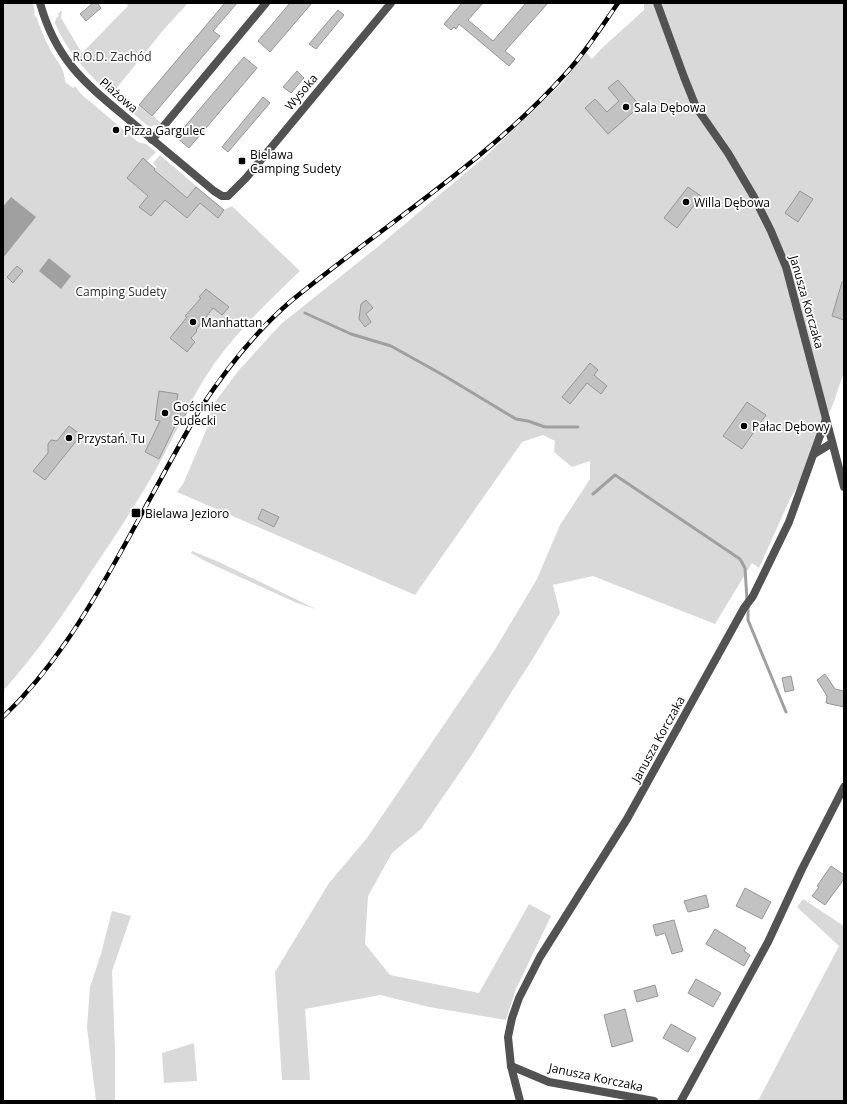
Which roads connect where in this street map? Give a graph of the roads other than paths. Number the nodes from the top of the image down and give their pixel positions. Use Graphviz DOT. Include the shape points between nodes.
graph roads {
  1 [pos="40,3"];
  2 [pos="266,3"];
  3 [pos="391,3"];
  4 [pos="657,3"];
  5 [pos="152,140"];
  6 [pos="228,196"];
  7 [pos="826,419"];
  8 [pos="832,443"];
  9 [pos="814,454"];
  10 [pos="844,487"];
  11 [pos="844,787"];
  12 [pos="511,1066"];
  13 [pos="520,1101"];
  14 [pos="654,1101"];
  15 [pos="681,1101"];
  1 -- 5 [label="street, Plażowa" via="53,38 73,68"];
  2 -- 5 [label="street"];
  3 -- 6 [label="street, Wysoka" via="246,178"];
  4 -- 7 [label="street, Janusza Korczaka" via="696,107 738,168 758,204 786,267"];
  5 -- 6 [label="street, Plażowa" via="214,192"];
  7 -- 8 [label="street, Janusza Korczaka"];
  7 -- 9 [label="street, Janusza Korczaka"];
  8 -- 9 [label="street"];
  8 -- 10 [label="street, Janusza Korczaka"];
  9 -- 12 [label="street, Janusza Korczaka" via="789,522 753,596 627,819 540,957 526,984 508,1037"];
  11 -- 15 [label="street" via="768,942"];
  12 -- 13 [label="street, Janusza Korczaka"];
  12 -- 14 [label="street, Janusza Korczaka" via="548,1082"];
}
